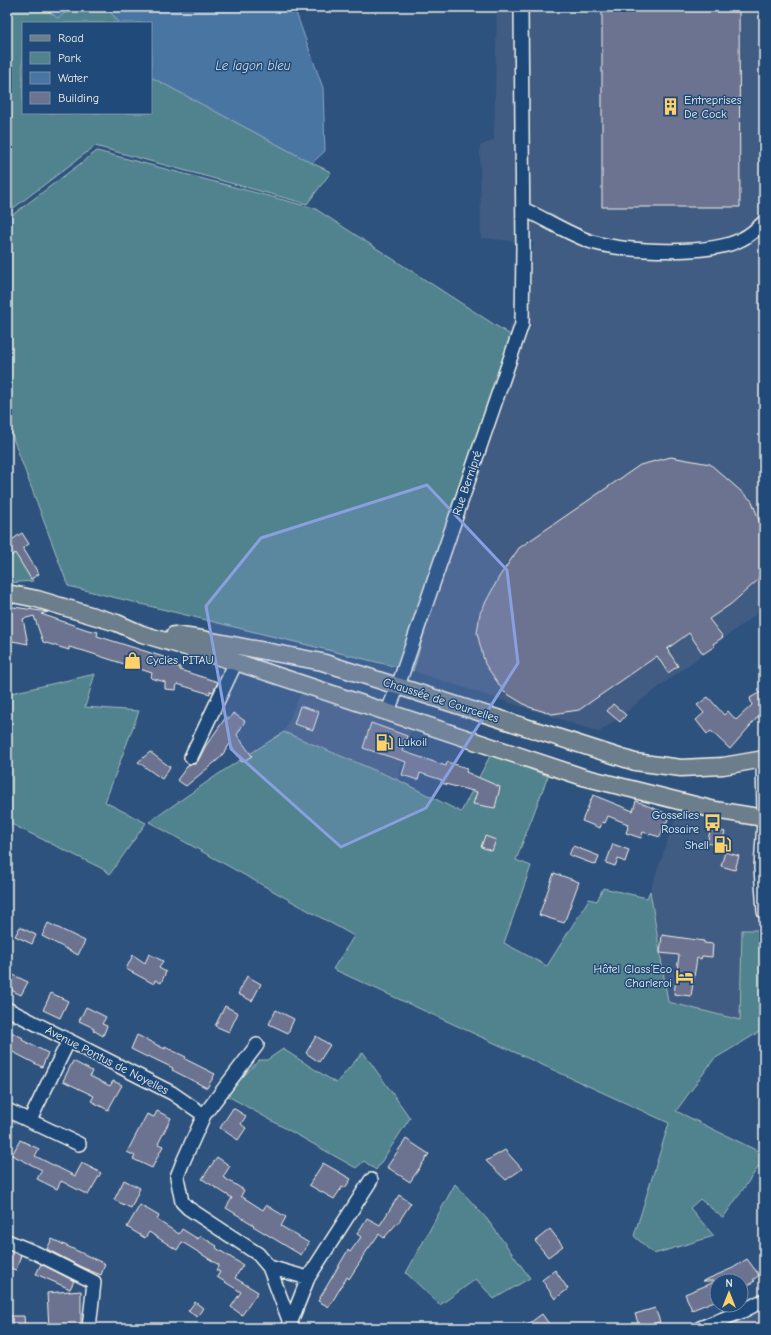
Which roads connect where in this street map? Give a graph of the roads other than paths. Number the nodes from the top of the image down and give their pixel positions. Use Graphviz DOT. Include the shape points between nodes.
graph roads {
  1 [pos="521,7"];
  2 [pos="523,209"];
  3 [pos="764,222"];
  4 [pos="7,593"];
  5 [pos="118,623"];
  6 [pos="245,647"];
  7 [pos="236,662"];
  8 [pos="398,686"];
  9 [pos="387,713"];
  10 [pos="191,757"];
  11 [pos="763,759"];
  12 [pos="764,796"];
  13 [pos="764,812"];
  14 [pos="764,820"];
  15 [pos="764,912"];
  16 [pos="7,1009"];
  17 [pos="69,1040"];
  18 [pos="257,1045"];
  19 [pos="7,1110"];
  20 [pos="204,1115"];
  21 [pos="30,1120"];
  22 [pos="79,1144"];
  23 [pos="371,1180"];
  24 [pos="7,1241"];
  25 [pos="269,1267"];
  26 [pos="308,1278"];
  27 [pos="764,1300"];
  28 [pos="291,1326"];
  29 [pos="89,1328"];
  30 [pos="700,1328"];
  1 -- 2 [label="street, Rue Bernipré"];
  2 -- 3 [label="street" via="591,242 637,250 708,249 725,246 742,239"];
  2 -- 8 [label="street, Rue Bernipré" via="522,324"];
  4 -- 5 [label="main road, Chaussée de Courcelles" via="37,599"];
  5 -- 6 [label="main road, Chaussée de Courcelles"];
  5 -- 7 [label="main road, Chaussée de Courcelles" via="142,634"];
  6 -- 7 [label="main road"];
  6 -- 8 [label="main road, Chaussée de Courcelles" via="322,662"];
  7 -- 9 [label="main road, Chaussée de Courcelles"];
  7 -- 10 [label="street"];
  8 -- 9 [label="street, Rue Bernipré"];
  8 -- 11 [label="main road, Chaussée de Courcelles" via="635,762 681,768 723,766"];
  9 -- 14 [label="main road, Chaussée de Courcelles" via="583,777"];
  11 -- 12 [label="street"];
  12 -- 13 [label="street"];
  14 -- 15 [label="street" via="761,868"];
  16 -- 17 [label="street, Avenue Pontus de Noyelles"];
  17 -- 20 [label="street, Avenue Pontus de Noyelles" via="172,1092"];
  17 -- 21 [label="street"];
  18 -- 20 [label="street"];
  19 -- 21 [label="street"];
  20 -- 25 [label="street" via="177,1177 182,1202 258,1254"];
  21 -- 22 [label="street"];
  23 -- 26 [label="street"];
  24 -- 29 [label="street" via="94,1282"];
  25 -- 26 [label="street"];
  25 -- 28 [label="street"];
  26 -- 28 [label="street"];
  27 -- 30 [label="street"];
}
